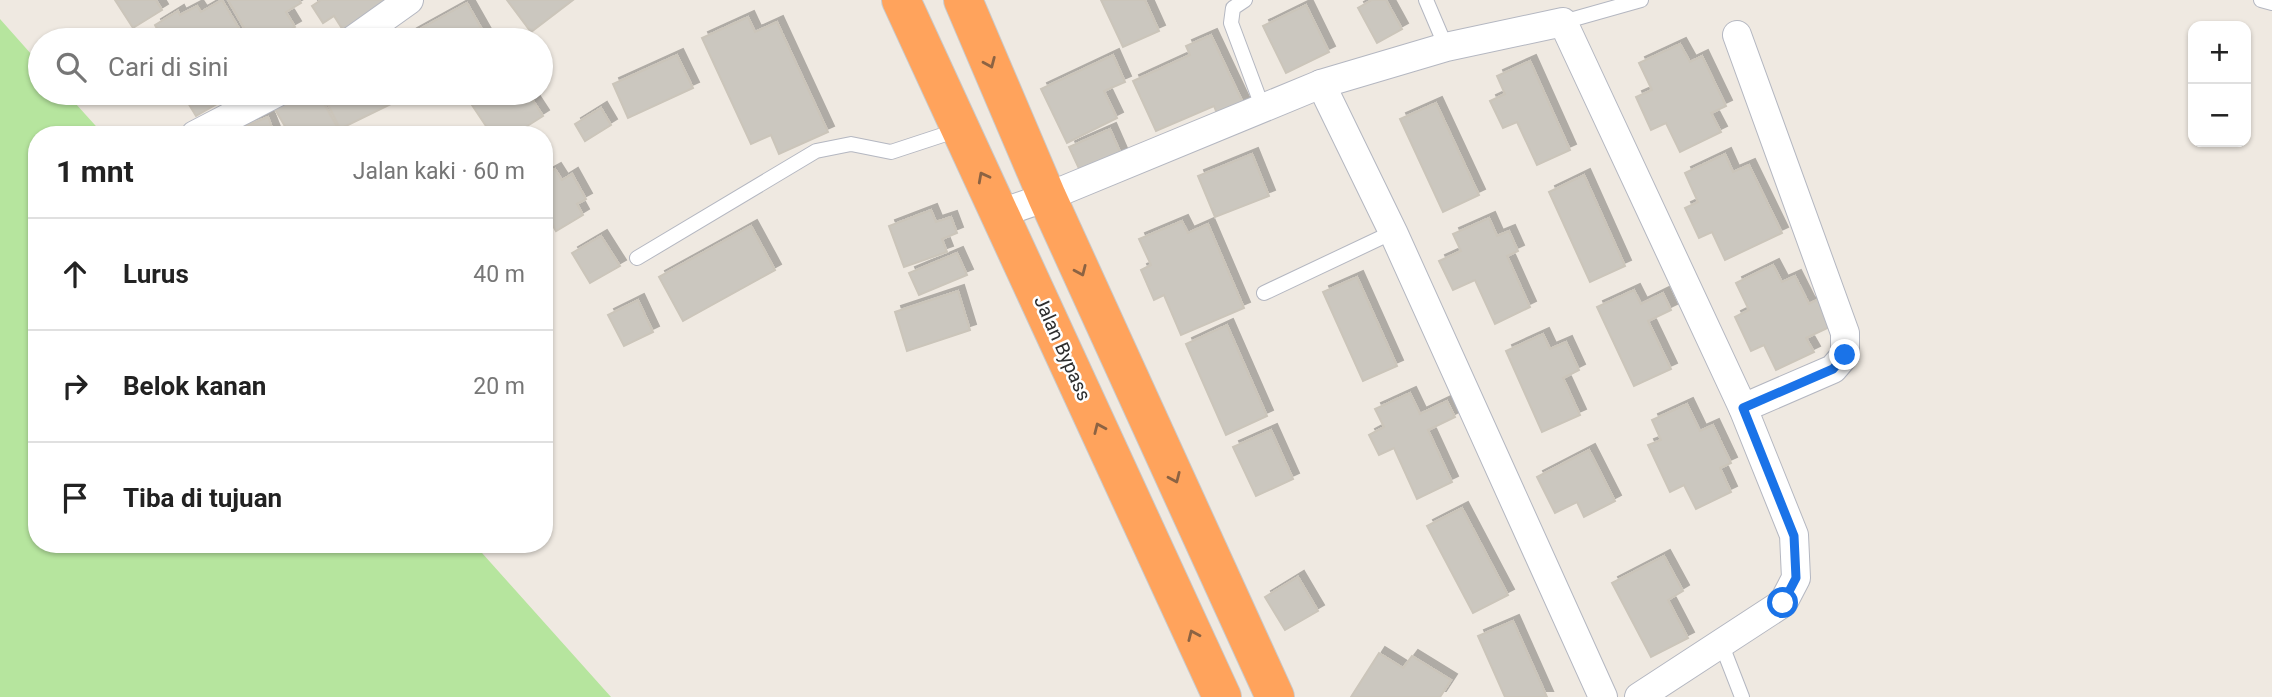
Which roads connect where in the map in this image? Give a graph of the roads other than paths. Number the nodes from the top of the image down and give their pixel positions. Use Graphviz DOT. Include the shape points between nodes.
graph roads {
  1 [pos="409,0"];
  2 [pos="901,0"];
  3 [pos="963,0"];
  4 [pos="1245,0"];
  5 [pos="1426,0"];
  6 [pos="1641,0"];
  7 [pos="2261,0"];
  8 [pos="2272,3"];
  9 [pos="1563,22"];
  10 [pos="370,28"];
  11 [pos="1737,36"];
  12 [pos="1446,47"];
  13 [pos="1321,84"];
  14 [pos="253,105"];
  15 [pos="1262,106"];
  16 [pos="212,126"];
  17 [pos="958,130"];
  18 [pos="1047,197"];
  19 [pos="1001,213"];
  20 [pos="1392,232"];
  21 [pos="636,257"];
  22 [pos="1264,293"];
  23 [pos="1743,408"];
  24 [pos="1721,643"];
  25 [pos="1222,697"];
  26 [pos="1275,697"];
  27 [pos="1603,697"];
  28 [pos="1639,697"];
  29 [pos="1742,697"];
  1 -- 10 [label="street"];
  2 -- 17 [label="highway, Jalan Bypass"];
  3 -- 18 [label="highway, one-way"];
  4 -- 15 [label="lane" via="1233,8 1231,23"];
  5 -- 12 [label="lane"];
  6 -- 9 [label="lane"];
  7 -- 8 [label="lane"];
  9 -- 12 [label="street"];
  9 -- 23 [label="street"];
  11 -- 23 [label="street" via="1845,333 1845,355 1833,369"];
  12 -- 13 [label="street"];
  13 -- 15 [label="street"];
  13 -- 20 [label="street"];
  14 -- 16 [label="street"];
  15 -- 18 [label="street"];
  19 -- 17 [label="highway, Jalan Bypass, one-way"];
  17 -- 21 [label="lane" via="891,152 851,144 816,151"];
  18 -- 19 [label="street"];
  18 -- 26 [label="highway, one-way"];
  25 -- 19 [label="highway, Jalan Bypass, one-way"];
  20 -- 22 [label="lane"];
  20 -- 27 [label="street"];
  23 -- 24 [label="street" via="1794,536 1796,578 1783,603"];
  24 -- 28 [label="street"];
  24 -- 29 [label="lane"];
}
